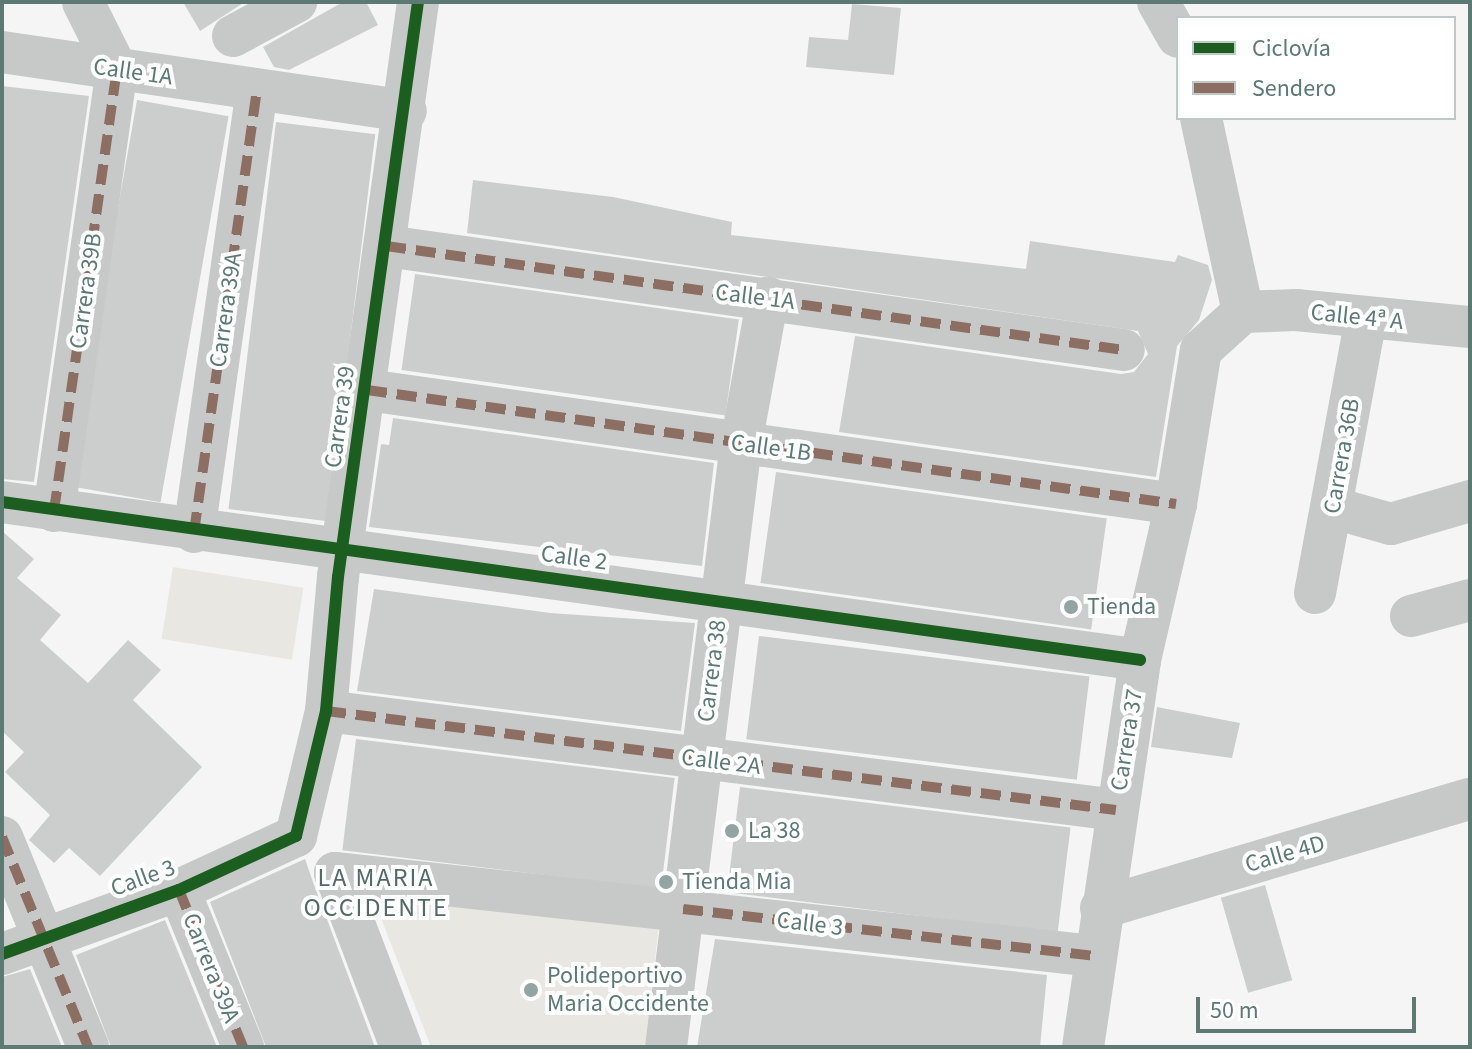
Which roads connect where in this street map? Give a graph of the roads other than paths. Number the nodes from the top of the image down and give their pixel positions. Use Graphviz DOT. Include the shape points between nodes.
graph roads {
  1 [pos="83,2"];
  2 [pos="296,2"];
  3 [pos="418,2"];
  4 [pos="1158,2"];
  5 [pos="1176,34"];
  6 [pos="233,36"];
  7 [pos="2,52"];
  8 [pos="117,70"];
  9 [pos="257,89"];
  10 [pos="406,111"];
  11 [pos="1201,120"];
  12 [pos="386,246"];
  13 [pos="768,297"];
  14 [pos="1243,312"];
  15 [pos="1366,319"];
  16 [pos="1470,327"];
  17 [pos="1124,350"];
  18 [pos="367,390"];
  19 [pos="741,444"];
  20 [pos="1470,501"];
  21 [pos="2,502"];
  22 [pos="1176,504"];
  23 [pos="1334,508"];
  24 [pos="54,511"];
  25 [pos="194,532"];
  26 [pos="343,550"];
  27 [pos="1315,593"];
  28 [pos="721,600"];
  29 [pos="1470,600"];
  30 [pos="1411,616"];
  31 [pos="1140,660"];
  32 [pos="326,711"];
  33 [pos="701,759"];
  34 [pos="1470,799"];
  35 [pos="1116,810"];
  36 [pos="296,836"];
  37 [pos="2,837"];
  38 [pos="179,890"];
  39 [pos="1101,908"];
  40 [pos="683,909"];
  41 [pos="42,936"];
  42 [pos="2,954"];
  43 [pos="1094,956"];
  44 [pos="88,1047"];
  45 [pos="243,1047"];
  46 [pos="401,1047"];
  47 [pos="666,1047"];
  48 [pos="1083,1047"];
  1 -- 8 [label="street"];
  2 -- 6 [label="street"];
  3 -- 10 [label="street, Carrera 39"];
  4 -- 5 [label="street"];
  7 -- 8 [label="street, Calle 1A"];
  8 -- 9 [label="street, Calle 1A"];
  8 -- 24 [label="street, Carrera 39B"];
  9 -- 10 [label="street, Calle 1A"];
  9 -- 25 [label="street, Carrera 39A"];
  10 -- 12 [label="street, Carrera 39"];
  11 -- 14 [label="street"];
  12 -- 13 [label="street, Calle 1A" via="584,278"];
  12 -- 18 [label="street, Carrera 39"];
  13 -- 17 [label="street, Calle 1A"];
  13 -- 19 [label="street, Carrera 38"];
  14 -- 15 [label="street, Calle 4ª A"];
  14 -- 22 [label="street, Carrera 37" via="1201,350"];
  15 -- 16 [label="street, Calle 4ª A"];
  15 -- 23 [label="street, Carrera 36B"];
  18 -- 19 [label="street, Calle 1B"];
  18 -- 26 [label="street, Carrera 39"];
  19 -- 22 [label="street, Calle 1B"];
  19 -- 28 [label="street, Carrera 38"];
  20 -- 23 [label="street" via="1391,524"];
  21 -- 24 [label="street, Calle 2"];
  22 -- 31 [label="street, Carrera 37"];
  23 -- 27 [label="street, Carrera 36B"];
  24 -- 25 [label="street, Calle 2"];
  25 -- 26 [label="street, Calle 2"];
  26 -- 28 [label="street, Calle 2"];
  26 -- 32 [label="street, Carrera 39"];
  28 -- 31 [label="street, Calle 2"];
  28 -- 33 [label="street, Carrera 38"];
  29 -- 30 [label="street"];
  31 -- 35 [label="street, Carrera 37"];
  32 -- 33 [label="street, Calle 2A"];
  32 -- 36 [label="street, Carrera 39"];
  33 -- 35 [label="street, Calle 2A"];
  33 -- 40 [label="street, Carrera 38"];
  34 -- 39 [label="street, Calle 4D"];
  35 -- 39 [label="street, Carrera 37"];
  36 -- 38 [label="street, Calle 3"];
  37 -- 41 [label="street"];
  38 -- 41 [label="street, Calle 3"];
  38 -- 45 [label="street, Carrera 39A"];
  39 -- 43 [label="street, Carrera 37"];
  40 -- 43 [label="street, Calle 3"];
  40 -- 46 [label="street, Calle 3" via="335,873"];
  40 -- 47 [label="street, Carrera 38"];
  41 -- 42 [label="street, Calle 3"];
  41 -- 44 [label="street"];
  43 -- 48 [label="street, Carrera 37"];
}
